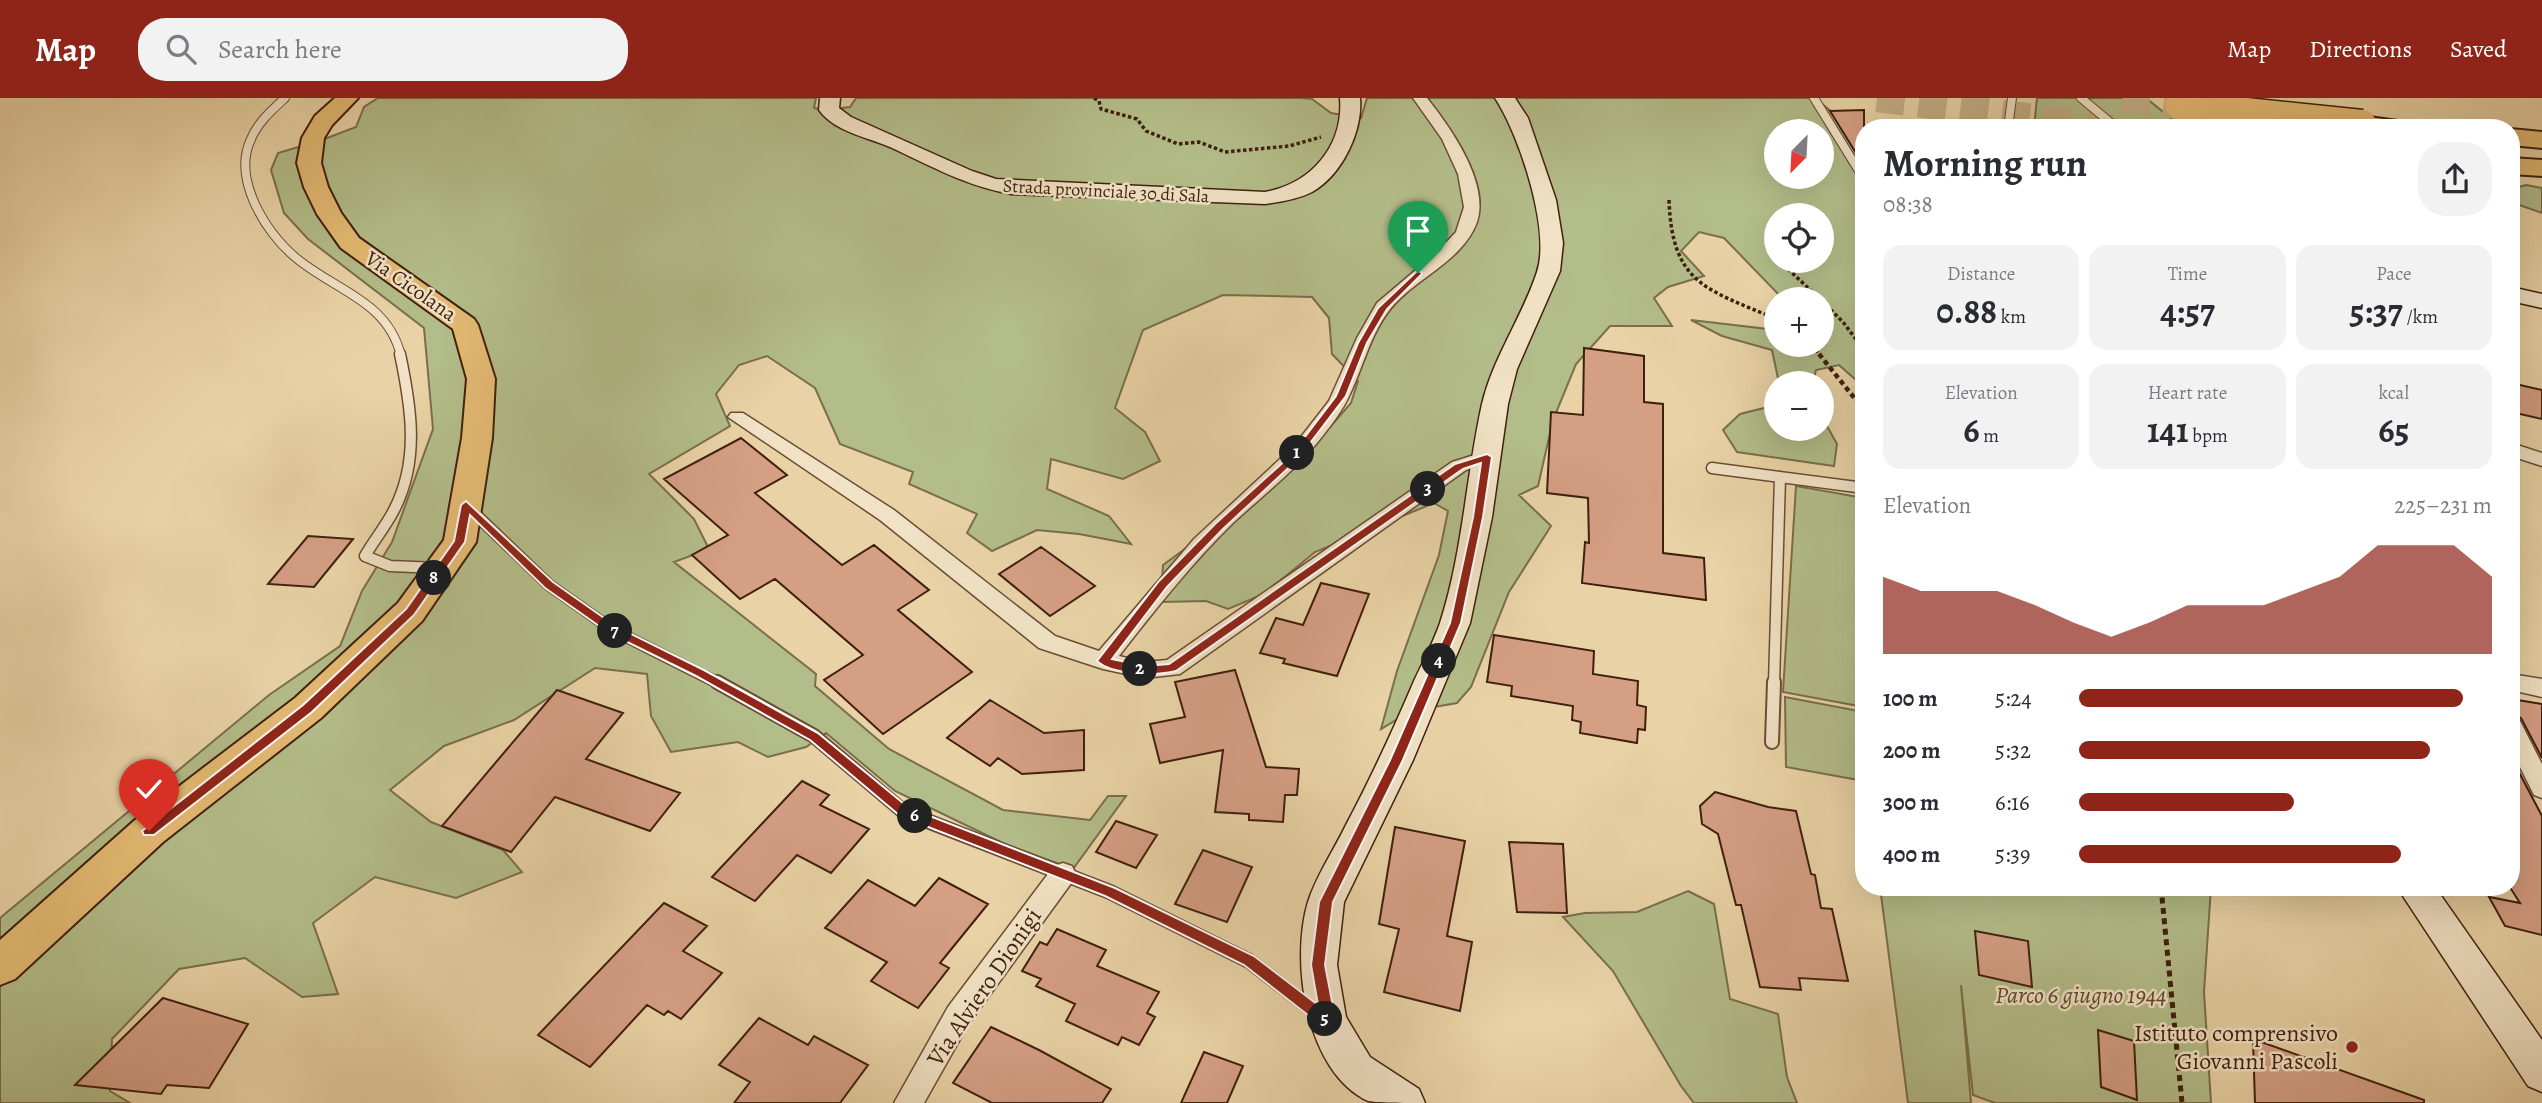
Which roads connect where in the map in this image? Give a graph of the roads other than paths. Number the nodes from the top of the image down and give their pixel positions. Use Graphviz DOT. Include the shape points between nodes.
graph roads {
  1 [pos="285,98"];
  2 [pos="347,98"];
  3 [pos="830,98"];
  4 [pos="1350,98"];
  5 [pos="1419,98"];
  6 [pos="1505,98"];
  7 [pos="1814,98"];
  8 [pos="2011,98"];
  9 [pos="2081,98"];
  10 [pos="2264,98"];
  11 [pos="2179,105"];
  12 [pos="2009,119"];
  13 [pos="2106,119"];
  14 [pos="2277,119"];
  15 [pos="2314,119"];
  16 [pos="2520,138"];
  17 [pos="2542,140"];
  18 [pos="1855,164"];
  19 [pos="2520,166"];
  20 [pos="2542,167"];
  21 [pos="2520,295"];
  22 [pos="2542,300"];
  23 [pos="737,417"];
  24 [pos="2520,452"];
  25 [pos="1487,457"];
  26 [pos="2542,460"];
  27 [pos="1712,468"];
  28 [pos="1780,477"];
  29 [pos="1855,487"];
  30 [pos="466,505"];
  31 [pos="441,568"];
  32 [pos="1103,661"];
  33 [pos="2520,684"];
  34 [pos="2542,688"];
  35 [pos="1772,742"];
  36 [pos="2520,743"];
  37 [pos="2542,788"];
  38 [pos="1063,874"];
  39 [pos="2421,896"];
  40 [pos="0,966"];
  41 [pos="1328,1022"];
  42 [pos="2542,1073"];
  43 [pos="908,1103"];
  44 [pos="1405,1103"];
  1 -- 31 [label="lane" via="259,125 244,152 246,179 265,225 282,246 374,309 392,331 414,427 414,454 395,508 365,556 390,566"];
  2 -- 30 [label="main road, Via Cicolana" via="313,138 309,163 316,187 350,243 466,325 481,379"];
  3 -- 4 [label="street, Strada provinciale 30 di Sala" via="829,110 837,118 985,184 1206,197 1281,196 1322,177 1350,120"];
  5 -- 32 [label="street" via="1437,119 1465,171 1472,200 1469,221 1452,248 1383,308 1362,343 1341,396 1294,457 1163,584"];
  6 -- 25 [label="street" via="1518,118 1545,200 1552,243 1549,271 1505,369"];
  7 -- 18 [label="lane"];
  8 -- 12 [label="lane"];
  9 -- 13 [label="lane"];
  10 -- 14 [label="street"];
  11 -- 15 [label="highway, bridge"];
  16 -- 17 [label="highway"];
  19 -- 20 [label="highway"];
  21 -- 22 [label="street"];
  23 -- 32 [label="street" via="887,515 1047,642"];
  24 -- 26 [label="street"];
  25 -- 32 [label="street" via="1459,467 1172,668 1145,670"];
  25 -- 41 [label="street" via="1455,623 1396,760 1326,902 1318,965"];
  27 -- 28 [label="lane"];
  28 -- 29 [label="lane"];
  28 -- 35 [label="lane"];
  30 -- 31 [label="main road, Via Cicolana" via="460,542"];
  30 -- 38 [label="lane" via="549,585 613,630 814,736 905,812"];
  31 -- 40 [label="main road, Via Cicolana" via="410,612 308,708 149,831"];
  33 -- 34 [label="street"];
  36 -- 37 [label="street"];
  38 -- 41 [label="lane" via="1110,892 1249,961"];
  38 -- 43 [label="street, Via Alviero Dionigi" via="958,1016"];
  39 -- 42 [label="street"];
  41 -- 44 [label="street" via="1356,1070"];
}
